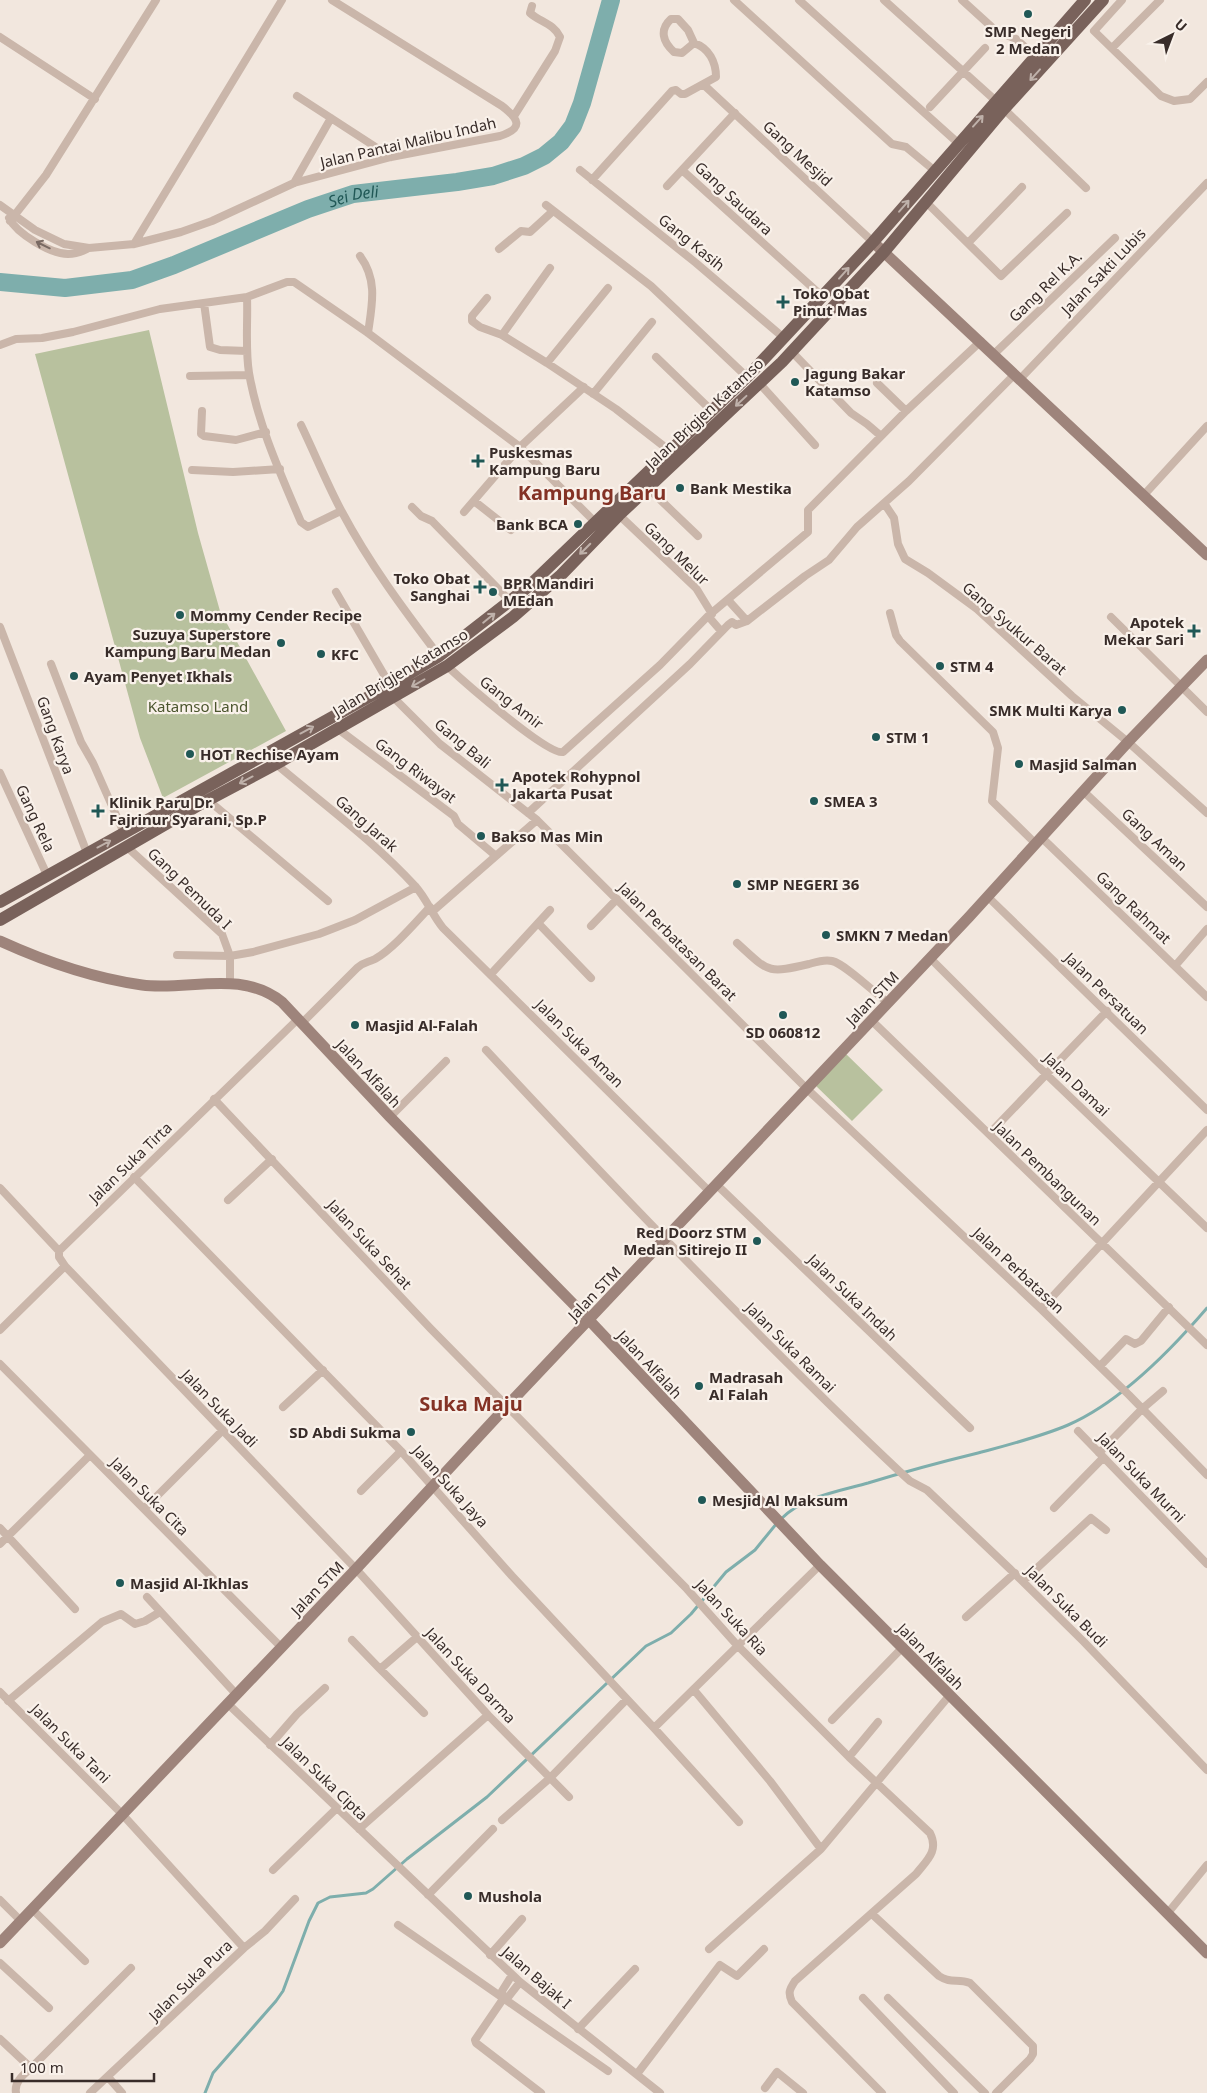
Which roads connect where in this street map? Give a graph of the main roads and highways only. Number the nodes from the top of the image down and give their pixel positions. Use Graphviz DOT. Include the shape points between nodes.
graph roads {
  1 [pos="1086,0"];
  2 [pos="1103,0"];
  3 [pos="1000,105"];
  4 [pos="615,511"];
  5 [pos="443,661"];
  6 [pos="364,706"];
  7 [pos="0,902"];
  8 [pos="0,920"];
  1 -- 3 [label="main road, Jalan Brigjen Katamso" via="1036,56"];
  2 -- 3 [label="main road, Jalan Brigjen Katamso, one-way"];
  4 -- 3 [label="main road, Jalan Brigjen Katamso, one-way" via="823,297 958,143"];
  3 -- 4 [label="main road, Jalan Brigjen Katamso, one-way" via="884,252 792,352 648,488"];
  5 -- 4 [label="main road, Jalan Brigjen Katamso, one-way" via="594,522"];
  4 -- 5 [label="main road, Jalan Brigjen Katamso, one-way" via="603,532 541,593 489,636"];
  5 -- 6 [label="main road, Jalan Brigjen Katamso"];
  7 -- 6 [label="main road, Jalan Brigjen Katamso, one-way"];
  6 -- 8 [label="main road, Jalan Brigjen Katamso, one-way" via="338,729"];
}
